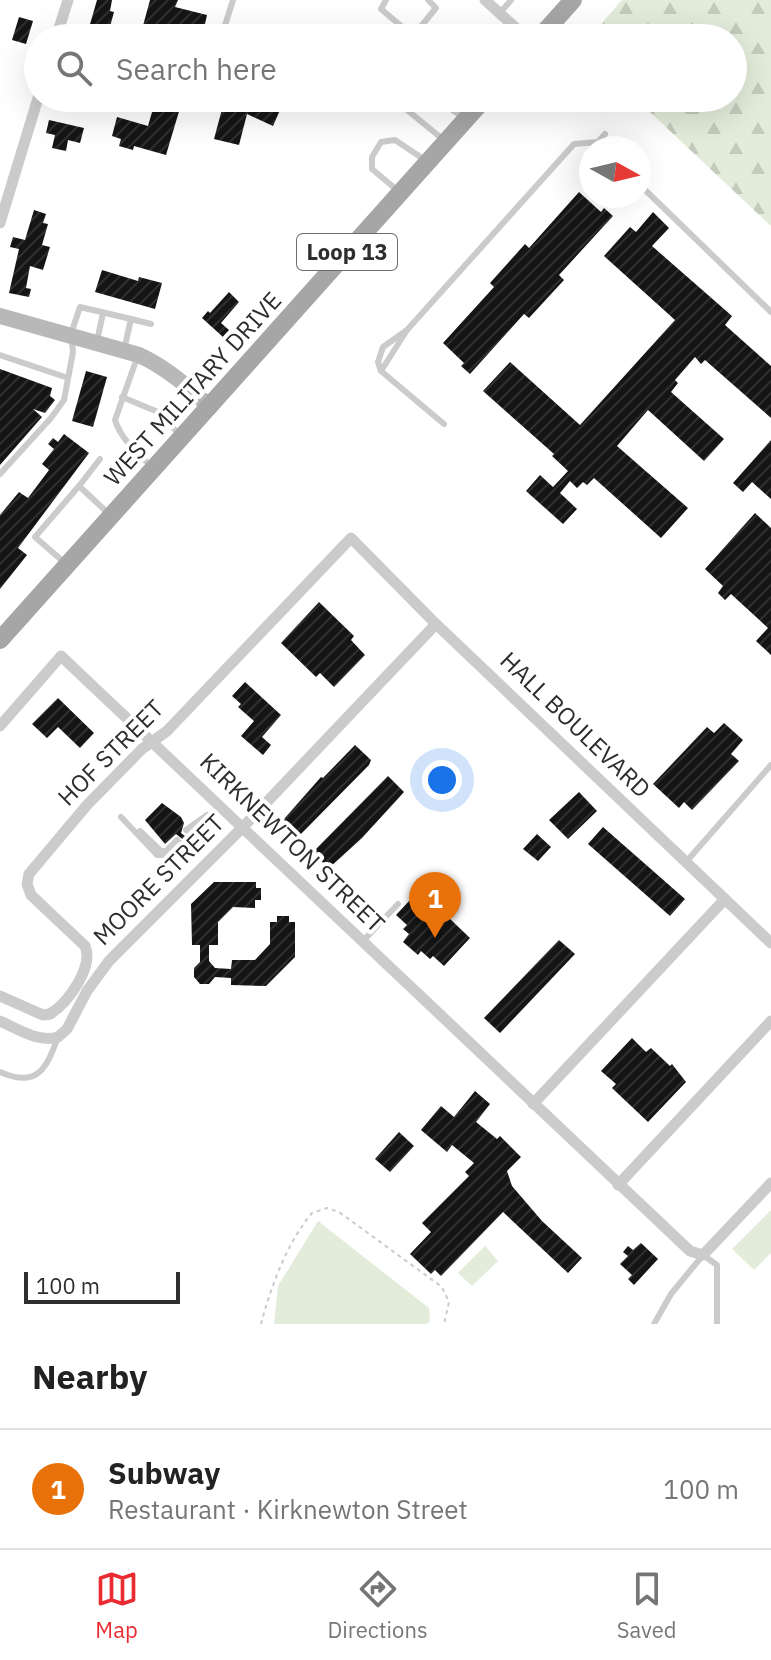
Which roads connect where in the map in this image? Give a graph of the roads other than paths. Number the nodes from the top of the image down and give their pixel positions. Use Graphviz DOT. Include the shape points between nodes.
graph roads {
  1 [pos="68,0"];
  2 [pos="233,0"];
  3 [pos="386,0"];
  4 [pos="428,0"];
  5 [pos="485,0"];
  6 [pos="511,0"];
  7 [pos="573,0"];
  8 [pos="500,13"];
  9 [pos="60,24"];
  10 [pos="225,24"];
  11 [pos="399,24"];
  12 [pos="423,24"];
  13 [pos="512,24"];
  14 [pos="552,24"];
  15 [pos="34,112"];
  16 [pos="410,112"];
  17 [pos="455,112"];
  18 [pos="472,112"];
  19 [pos="466,119"];
  20 [pos="446,141"];
  21 [pos="579,144"];
  22 [pos="428,162"];
  23 [pos="400,193"];
  24 [pos="651,196"];
  25 [pos="0,223"];
  26 [pos="771,312"];
  27 [pos="103,313"];
  28 [pos="0,316"];
  29 [pos="131,319"];
  30 [pos="151,324"];
  31 [pos="71,334"];
  32 [pos="97,341"];
  33 [pos="131,352"];
  34 [pos="0,355"];
  35 [pos="68,378"];
  36 [pos="122,397"];
  37 [pos="210,407"];
  38 [pos="444,424"];
  39 [pos="183,437"];
  40 [pos="100,459"];
  41 [pos="154,469"];
  42 [pos="0,474"];
  43 [pos="79,486"];
  44 [pos="112,516"];
  45 [pos="35,537"];
  46 [pos="351,538"];
  47 [pos="28,546"];
  48 [pos="67,566"];
  49 [pos="436,624"];
  50 [pos="0,640"];
  51 [pos="0,726"];
  52 [pos="151,741"];
  53 [pos="771,765"];
  54 [pos="207,815"];
  55 [pos="122,816"];
  56 [pos="243,827"];
  57 [pos="188,832"];
  58 [pos="179,842"];
  59 [pos="686,862"];
  60 [pos="725,899"];
  61 [pos="398,904"];
  62 [pos="363,941"];
  63 [pos="771,943"];
  64 [pos="87,950"];
  65 [pos="117,953"];
  66 [pos="0,997"];
  67 [pos="50,1014"];
  68 [pos="0,1021"];
  69 [pos="771,1021"];
  70 [pos="58,1037"];
  71 [pos="0,1072"];
  72 [pos="533,1104"];
  73 [pos="771,1183"];
  74 [pos="618,1185"];
  75 [pos="703,1255"];
  76 [pos="654,1324"];
  77 [pos="717,1324"];
  1 -- 9 [label="street"];
  2 -- 10 [label="lane"];
  3 -- 11 [label="lane" via="381,9"];
  4 -- 12 [label="lane" via="436,8"];
  5 -- 8 [label="street"];
  6 -- 8 [label="lane"];
  7 -- 14 [label="main road"];
  8 -- 13 [label="street"];
  15 -- 25 [label="street"];
  16 -- 20 [label="lane"];
  17 -- 19 [label="lane"];
  18 -- 19 [label="main road, WEST MILITARY DRIVE / Loop 13"];
  19 -- 20 [label="main road, WEST MILITARY DRIVE / Loop 13"];
  20 -- 22 [label="main road, WEST MILITARY DRIVE / Loop 13"];
  21 -- 38 [label="lane" via="407,330 381,350 381,371"];
  22 -- 23 [label="main road, WEST MILITARY DRIVE / Loop 13"];
  22 -- 23 [label="lane" via="395,140 381,142 372,169"];
  23 -- 37 [label="main road, WEST MILITARY DRIVE / Loop 13"];
  24 -- 26 [label="lane"];
  27 -- 29 [label="lane"];
  27 -- 31 [label="lane" via="80,307"];
  27 -- 32 [label="lane"];
  28 -- 31 [label="street"];
  29 -- 30 [label="lane"];
  29 -- 33 [label="lane"];
  31 -- 32 [label="street"];
  31 -- 35 [label="lane"];
  32 -- 33 [label="street"];
  33 -- 36 [label="lane"];
  33 -- 37 [label="street" via="160,365"];
  34 -- 35 [label="lane"];
  35 -- 42 [label="lane" via="64,400"];
  36 -- 39 [label="lane" via="158,412"];
  36 -- 41 [label="lane" via="115,420 118,429"];
  37 -- 39 [label="main road, WEST MILITARY DRIVE / Loop 13"];
  39 -- 41 [label="main road, WEST MILITARY DRIVE / Loop 13"];
  40 -- 43 [label="lane"];
  41 -- 44 [label="main road, WEST MILITARY DRIVE / Loop 13"];
  43 -- 44 [label="lane"];
  43 -- 45 [label="lane"];
  44 -- 48 [label="main road, WEST MILITARY DRIVE / Loop 13"];
  45 -- 47 [label="lane"];
  45 -- 48 [label="lane"];
  46 -- 49 [label="street, HALL BOULEVARD"];
  46 -- 52 [label="street, HOF STREET" via="167,731"];
  48 -- 50 [label="main road, WEST MILITARY DRIVE / Loop 13"];
  49 -- 56 [label="street, MOORE STREET"];
  49 -- 59 [label="street, HALL BOULEVARD"];
  51 -- 52 [label="street, KIRKNEWTON STREET" via="61,656"];
  52 -- 56 [label="street, KIRKNEWTON STREET"];
  52 -- 64 [label="street, HOF STREET" via="29,874 31,895"];
  53 -- 59 [label="lane"];
  54 -- 57 [label="lane"];
  55 -- 58 [label="lane" via="161,851"];
  56 -- 62 [label="street, KIRKNEWTON STREET"];
  56 -- 65 [label="street, MOORE STREET"];
  59 -- 60 [label="street, HALL BOULEVARD"];
  60 -- 63 [label="street, HALL BOULEVARD"];
  60 -- 72 [label="street"];
  61 -- 62 [label="lane"];
  62 -- 72 [label="street, KIRKNEWTON STREET"];
  64 -- 65 [label="street"];
  64 -- 67 [label="street" via="87,966"];
  65 -- 70 [label="street, MOORE STREET"];
  66 -- 67 [label="street"];
  67 -- 70 [label="street"];
  68 -- 70 [label="street" via="39,1038"];
  69 -- 74 [label="street"];
  70 -- 71 [label="lane" via="52,1055 32,1078"];
  72 -- 74 [label="street, KIRKNEWTON STREET"];
  73 -- 75 [label="street"];
  74 -- 75 [label="street, KIRKNEWTON STREET" via="682,1246"];
  75 -- 76 [label="lane"];
  75 -- 77 [label="lane" via="717,1265"];
}
